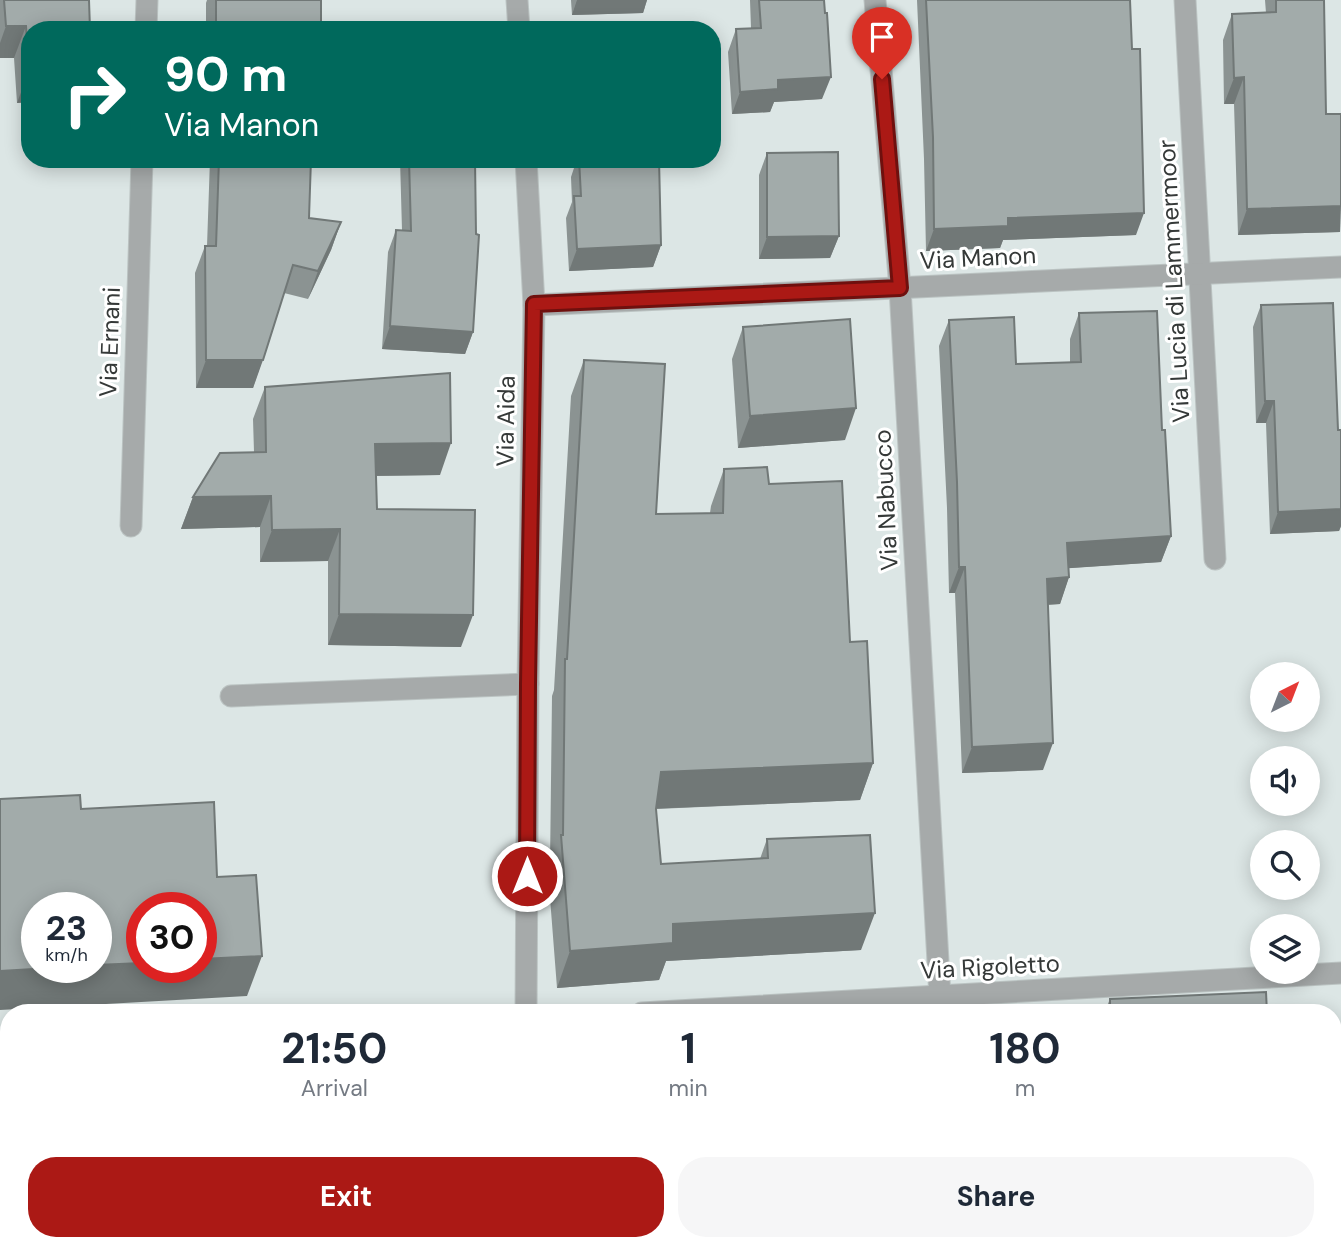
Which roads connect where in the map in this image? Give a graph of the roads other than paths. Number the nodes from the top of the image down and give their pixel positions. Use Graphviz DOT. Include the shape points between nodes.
graph roads {
  1 [pos="147,0"];
  2 [pos="517,0"];
  3 [pos="875,0"];
  4 [pos="1185,0"];
  5 [pos="146,21"];
  6 [pos="518,21"];
  7 [pos="142,168"];
  8 [pos="526,168"];
  9 [pos="1341,267"];
  10 [pos="1200,274"];
  11 [pos="900,288"];
  12 [pos="534,304"];
  13 [pos="131,526"];
  14 [pos="1215,559"];
  15 [pos="528,684"];
  16 [pos="231,696"];
  17 [pos="1341,973"];
  18 [pos="940,997"];
  19 [pos="526,1004"];
  20 [pos="810,1004"];
  1 -- 5 [label="street"];
  2 -- 6 [label="street"];
  3 -- 11 [label="street, Via Nabucco"];
  4 -- 10 [label="street, Via Lucia di Lammermoor"];
  7 -- 13 [label="street, Via Ernani"];
  8 -- 12 [label="street, Via Aida"];
  9 -- 10 [label="street, Via Manon"];
  10 -- 11 [label="street, Via Manon"];
  10 -- 14 [label="street, Via Lucia di Lammermoor"];
  11 -- 12 [label="street, Via Manon"];
  11 -- 18 [label="street, Via Nabucco"];
  12 -- 15 [label="street, Via Aida"];
  15 -- 16 [label="street"];
  15 -- 19 [label="street, Via Aida"];
  17 -- 18 [label="street, Via Rigoletto"];
  18 -- 20 [label="street, Via Rigoletto"];
}
